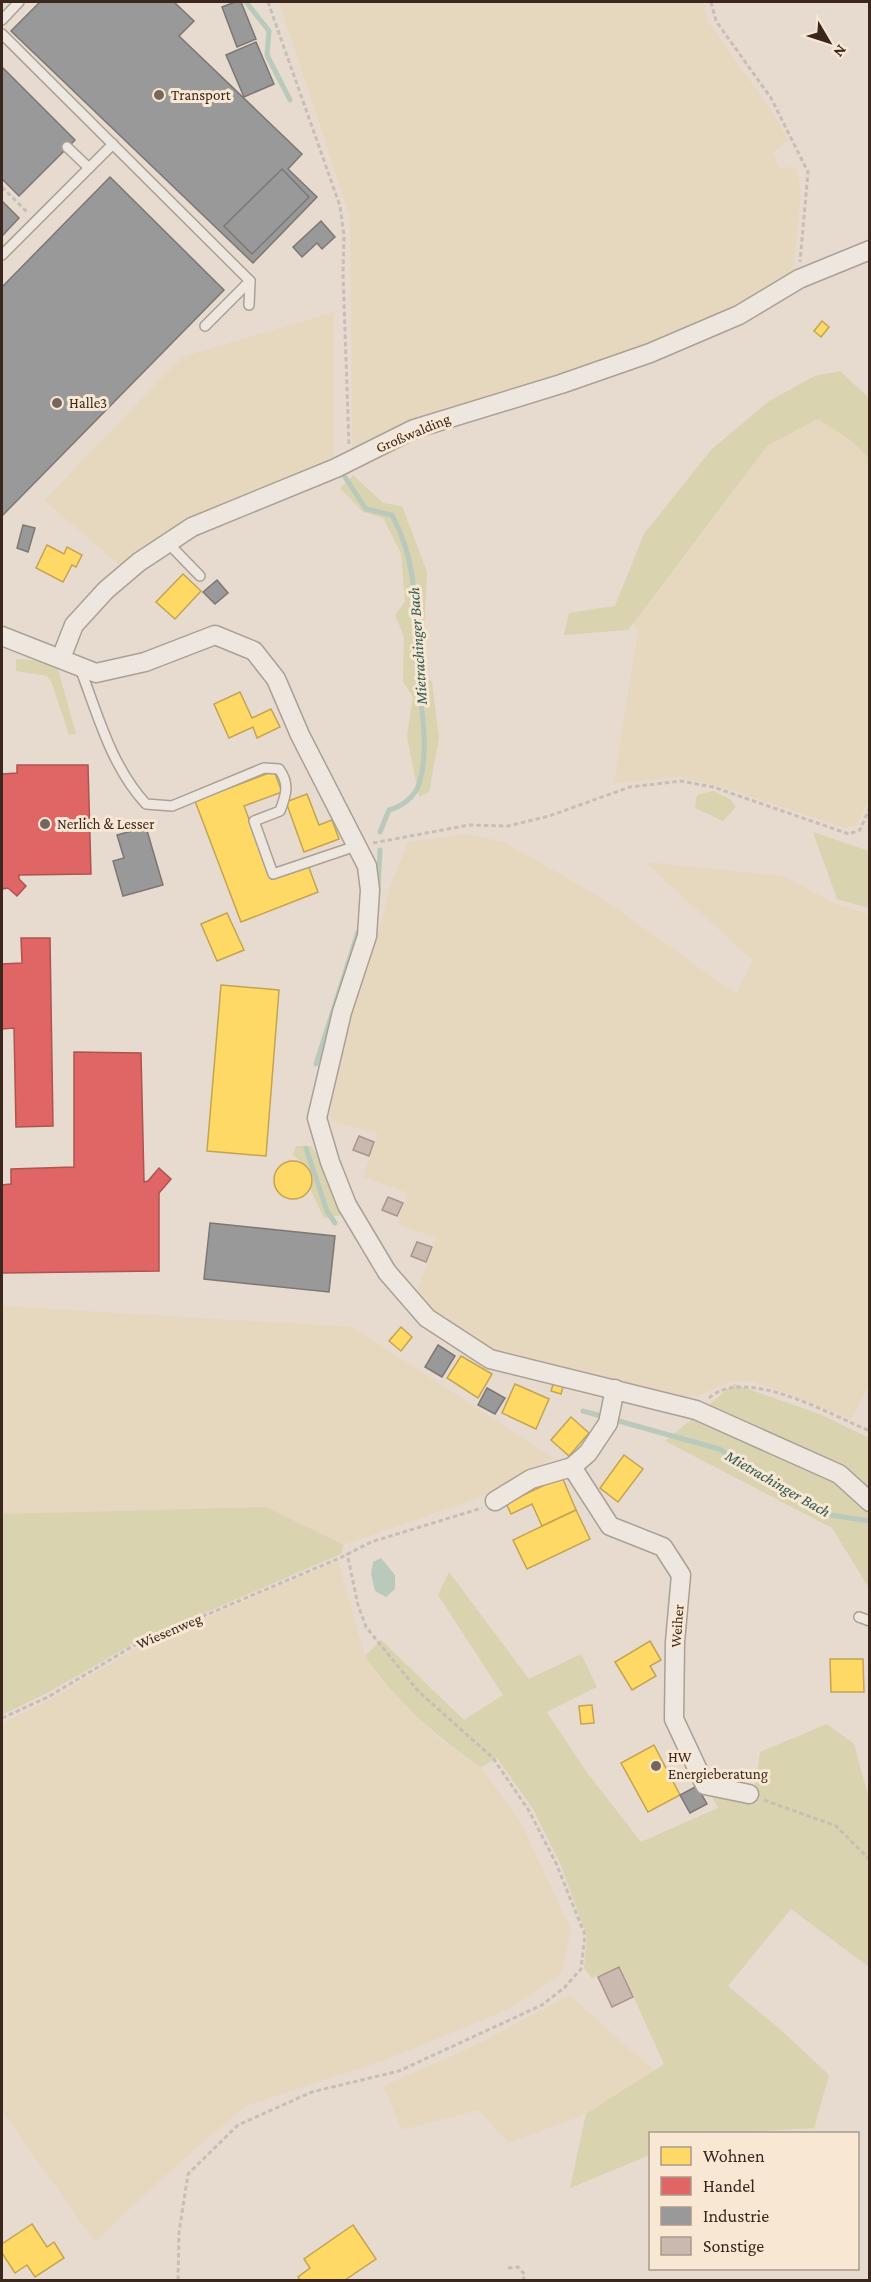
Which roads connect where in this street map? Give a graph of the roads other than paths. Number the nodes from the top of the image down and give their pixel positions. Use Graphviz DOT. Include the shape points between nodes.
graph roads {
  1 [pos="19,2"];
  2 [pos="2,20"];
  3 [pos="2,34"];
  4 [pos="113,144"];
  5 [pos="67,147"];
  6 [pos="89,168"];
  7 [pos="870,250"];
  8 [pos="2,255"];
  9 [pos="250,281"];
  10 [pos="249,305"];
  11 [pos="205,326"];
  12 [pos="168,543"];
  13 [pos="200,576"];
  14 [pos="2,636"];
  15 [pos="61,658"];
  16 [pos="79,665"];
  17 [pos="356,846"];
  18 [pos="615,1389"];
  19 [pos="572,1467"];
  20 [pos="495,1501"];
  21 [pos="870,1502"];
  22 [pos="859,1617"];
  23 [pos="870,1621"];
  24 [pos="749,1794"];
  1 -- 2 [label="lane"];
  3 -- 4 [label="lane"];
  4 -- 6 [label="lane"];
  4 -- 9 [label="lane"];
  5 -- 6 [label="lane"];
  6 -- 8 [label="lane"];
  7 -- 12 [label="street, Großwalding" via="798,279 740,315 650,353 414,429 350,461 192,527"];
  9 -- 10 [label="lane"];
  9 -- 11 [label="lane"];
  12 -- 13 [label="lane"];
  12 -- 15 [label="street, Großwalding" via="106,590 74,625"];
  14 -- 15 [label="street"];
  15 -- 16 [label="street"];
  16 -- 17 [label="street" via="96,673 106,671 145,662 215,635 254,651 276,679"];
  16 -- 17 [label="lane" via="104,737 131,788 146,804 172,806 264,768 279,769 286,778 287,794 280,811 254,821 273,874"];
  17 -- 18 [label="street" via="367,866 370,890 367,936 342,1012 317,1118 347,1205 387,1272 427,1318 490,1359"];
  18 -- 19 [label="street" via="610,1415 588,1453"];
  18 -- 21 [label="street" via="696,1410 839,1474"];
  19 -- 20 [label="street" via="531,1479"];
  19 -- 24 [label="street, Weiher" via="610,1526 663,1547 681,1575 674,1719 705,1785"];
  22 -- 23 [label="lane"];
}
